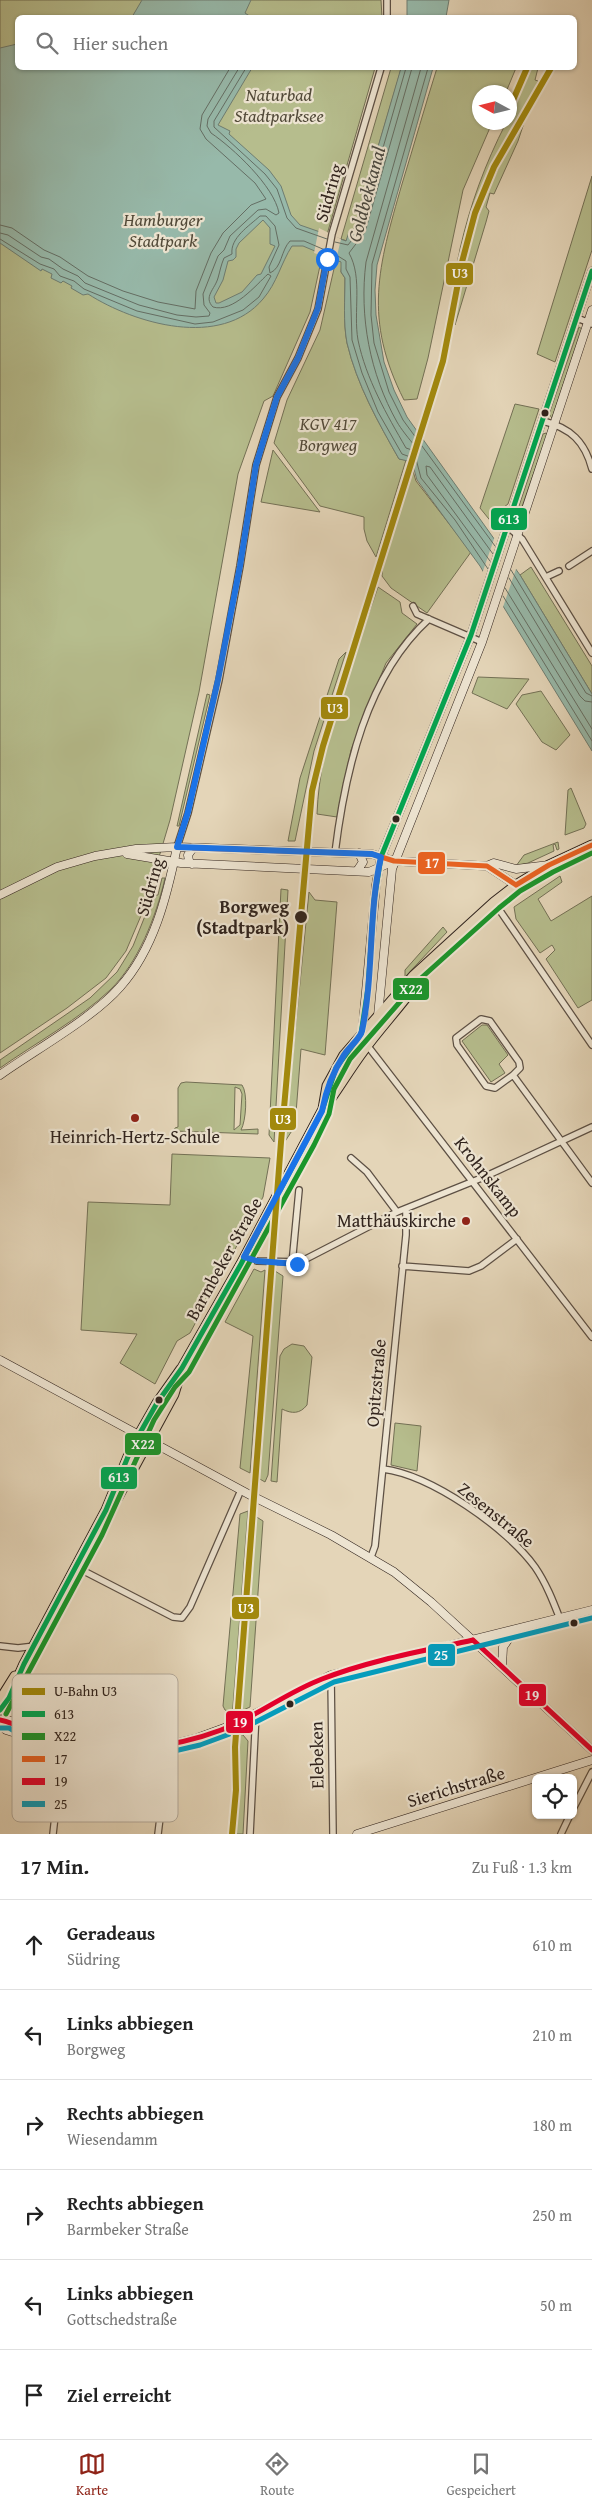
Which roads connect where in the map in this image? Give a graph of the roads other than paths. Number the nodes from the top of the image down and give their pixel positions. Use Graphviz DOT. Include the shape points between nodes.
graph roads {
  1 [pos="387,0"];
  2 [pos="387,15"];
  3 [pos="380,70"];
  4 [pos="592,271"];
  5 [pos="592,310"];
  6 [pos="577,318"];
  7 [pos="590,323"];
  8 [pos="543,421"];
  9 [pos="554,424"];
  10 [pos="591,459"];
  11 [pos="592,469"];
  12 [pos="508,527"];
  13 [pos="518,533"];
  14 [pos="592,551"];
  15 [pos="569,566"];
  16 [pos="559,571"];
  17 [pos="546,578"];
  18 [pos="413,606"];
  19 [pos="429,620"];
  20 [pos="470,636"];
  21 [pos="482,642"];
  22 [pos="592,653"];
  23 [pos="592,844"];
  24 [pos="177,847"];
  25 [pos="193,848"];
  26 [pos="121,853"];
  27 [pos="336,853"];
  28 [pos="359,854"];
  29 [pos="381,857"];
  30 [pos="394,861"];
  31 [pos="173,862"];
  32 [pos="192,864"];
  33 [pos="549,865"];
  34 [pos="487,866"];
  35 [pos="378,869"];
  36 [pos="358,871"];
  37 [pos="516,885"];
  38 [pos="0,895"];
  39 [pos="494,902"];
  40 [pos="430,964"];
  41 [pos="381,984"];
  42 [pos="397,994"];
  43 [pos="378,1016"];
  44 [pos="362,1034"];
  45 [pos="367,1046"];
  46 [pos="592,1046"];
  47 [pos="0,1075"];
  48 [pos="513,1075"];
  49 [pos="322,1111"];
  50 [pos="592,1127"];
  51 [pos="561,1142"];
  52 [pos="351,1158"];
  53 [pos="472,1181"];
  54 [pos="592,1183"];
  55 [pos="299,1190"];
  56 [pos="406,1210"];
  57 [pos="397,1212"];
  58 [pos="517,1239"];
  59 [pos="244,1257"];
  60 [pos="292,1264"];
  61 [pos="402,1266"];
  62 [pos="592,1337"];
  63 [pos="0,1360"];
  64 [pos="182,1368"];
  65 [pos="139,1434"];
  66 [pos="149,1439"];
  67 [pos="383,1469"];
  68 [pos="241,1490"];
  69 [pos="108,1509"];
  70 [pos="371,1557"];
  71 [pos="76,1567"];
  72 [pos="592,1610"];
  73 [pos="560,1619"];
  74 [pos="514,1631"];
  75 [pos="472,1640"];
  76 [pos="0,1646"];
  77 [pos="34,1646"];
  78 [pos="24,1664"];
  79 [pos="502,1667"];
  80 [pos="17,1674"];
  81 [pos="20,1674"];
  82 [pos="331,1675"];
  83 [pos="12,1682"];
  84 [pos="12,1691"];
  85 [pos="0,1700"];
  86 [pos="0,1710"];
  87 [pos="256,1713"];
  88 [pos="0,1725"];
  89 [pos="12,1731"];
  90 [pos="178,1743"];
  91 [pos="592,1750"];
  92 [pos="592,1760"];
  93 [pos="592,1772"];
  94 [pos="577,1802"];
  95 [pos="568,1819"];
  96 [pos="250,1834"];
  97 [pos="333,1834"];
  98 [pos="357,1834"];
  99 [pos="561,1834"];
  1 -- 2 [label="street"];
  3 -- 24 [label="street, Südring" via="332,234 318,308 298,358 277,397 256,465 218,680"];
  4 -- 6 [label="street"];
  5 -- 7 [label="street"];
  6 -- 7 [label="street"];
  6 -- 8 [label="street"];
  7 -- 9 [label="street"];
  8 -- 9 [label="street"];
  8 -- 12 [label="street"];
  9 -- 10 [label="street" via="572,434"];
  9 -- 13 [label="street"];
  10 -- 11 [label="street"];
  12 -- 13 [label="street"];
  12 -- 20 [label="street"];
  13 -- 17 [label="street"];
  13 -- 21 [label="street"];
  14 -- 15 [label="street"];
  16 -- 17 [label="street"];
  17 -- 22 [label="street"];
  18 -- 19 [label="street" via="417,614"];
  19 -- 20 [label="street"];
  19 -- 27 [label="street" via="395,659 366,722 348,774"];
  20 -- 21 [label="street"];
  20 -- 29 [label="street"];
  21 -- 30 [label="street"];
  23 -- 33 [label="main road, Barmbeker Straße"];
  24 -- 25 [label="street"];
  24 -- 26 [label="street"];
  24 -- 31 [label="street, Südring"];
  25 -- 27 [label="street"];
  25 -- 32 [label="street" via="188,855"];
  26 -- 31 [label="street"];
  26 -- 38 [label="street" via="57,866"];
  27 -- 28 [label="street"];
  28 -- 29 [label="street"];
  28 -- 36 [label="street" via="363,862"];
  29 -- 30 [label="street"];
  29 -- 35 [label="street"];
  30 -- 34 [label="street"];
  30 -- 35 [label="street"];
  30 -- 41 [label="street"];
  31 -- 32 [label="street"];
  31 -- 47 [label="street, Südring" via="161,912 139,960 120,988 94,1010"];
  32 -- 36 [label="street"];
  33 -- 34 [label="street" via="516,869 494,863"];
  33 -- 37 [label="main road, Barmbeker Straße"];
  34 -- 37 [label="street"];
  35 -- 36 [label="street"];
  35 -- 44 [label="street"];
  37 -- 39 [label="main road, Barmbeker Straße"];
  39 -- 40 [label="main road, Barmbeker Straße"];
  39 -- 46 [label="street"];
  40 -- 42 [label="main road, Barmbeker Straße" via="414,975"];
  40 -- 45 [label="main road, Barmbeker Straße"];
  41 -- 42 [label="street" via="386,992"];
  41 -- 43 [label="street"];
  42 -- 43 [label="main road, Barmbeker Straße"];
  43 -- 44 [label="main road, Barmbeker Straße"];
  43 -- 45 [label="street"];
  44 -- 45 [label="street, Krohnskamp"];
  44 -- 49 [label="main road, Barmbeker Straße" via="333,1073"];
  45 -- 49 [label="main road, Barmbeker Straße"];
  45 -- 53 [label="street, Krohnskamp"];
  48 -- 48 [label="street" via="520,1068 519,1062 488,1020 481,1019 456,1038 489,1088 496,1088"];
  48 -- 51 [label="street"];
  49 -- 59 [label="main road, Barmbeker Straße"];
  50 -- 51 [label="street"];
  51 -- 53 [label="street"];
  51 -- 54 [label="street"];
  52 -- 57 [label="street" via="367,1172"];
  53 -- 56 [label="street"];
  53 -- 58 [label="street, Krohnskamp"];
  55 -- 60 [label="street"];
  56 -- 57 [label="street"];
  56 -- 61 [label="street, Opitzstraße"];
  57 -- 60 [label="street"];
  58 -- 61 [label="street" via="482,1266 469,1271"];
  58 -- 62 [label="street, Krohnskamp"];
  59 -- 60 [label="street"];
  59 -- 64 [label="main road, Barmbeker Straße"];
  61 -- 67 [label="street, Opitzstraße"];
  63 -- 65 [label="street"];
  64 -- 65 [label="main road, Barmbeker Straße" via="161,1395"];
  64 -- 66 [label="main road, Barmbeker Straße" via="174,1394"];
  65 -- 66 [label="street"];
  65 -- 69 [label="main road, Barmbeker Straße"];
  66 -- 68 [label="street"];
  66 -- 69 [label="main road, Barmbeker Straße" via="118,1497"];
  67 -- 70 [label="street, Opitzstraße"];
  67 -- 73 [label="street, Zesenstraße" via="410,1474 442,1490 505,1536 534,1566"];
  68 -- 70 [label="street"];
  68 -- 71 [label="street" via="190,1607 182,1618 174,1617"];
  69 -- 71 [label="main road, Barmbeker Straße"];
  70 -- 75 [label="street" via="416,1589"];
  71 -- 77 [label="main road, Barmbeker Straße"];
  72 -- 73 [label="street"];
  73 -- 74 [label="street"];
  74 -- 75 [label="street"];
  74 -- 79 [label="street" via="503,1647"];
  75 -- 79 [label="street"];
  75 -- 82 [label="street"];
  76 -- 77 [label="street"];
  77 -- 78 [label="main road, Barmbeker Straße"];
  78 -- 80 [label="main road, Barmbeker Straße"];
  78 -- 81 [label="main road, Barmbeker Straße"];
  79 -- 91 [label="street"];
  82 -- 87 [label="street"];
  82 -- 97 [label="street, Elebeken"];
  83 -- 85 [label="main road, Barmbeker Straße"];
  84 -- 86 [label="main road, Barmbeker Straße"];
  87 -- 90 [label="street"];
  87 -- 96 [label="street"];
  88 -- 89 [label="street"];
  92 -- 98 [label="street, Sierichstraße"];
  93 -- 94 [label="street"];
  95 -- 99 [label="street"];
}
